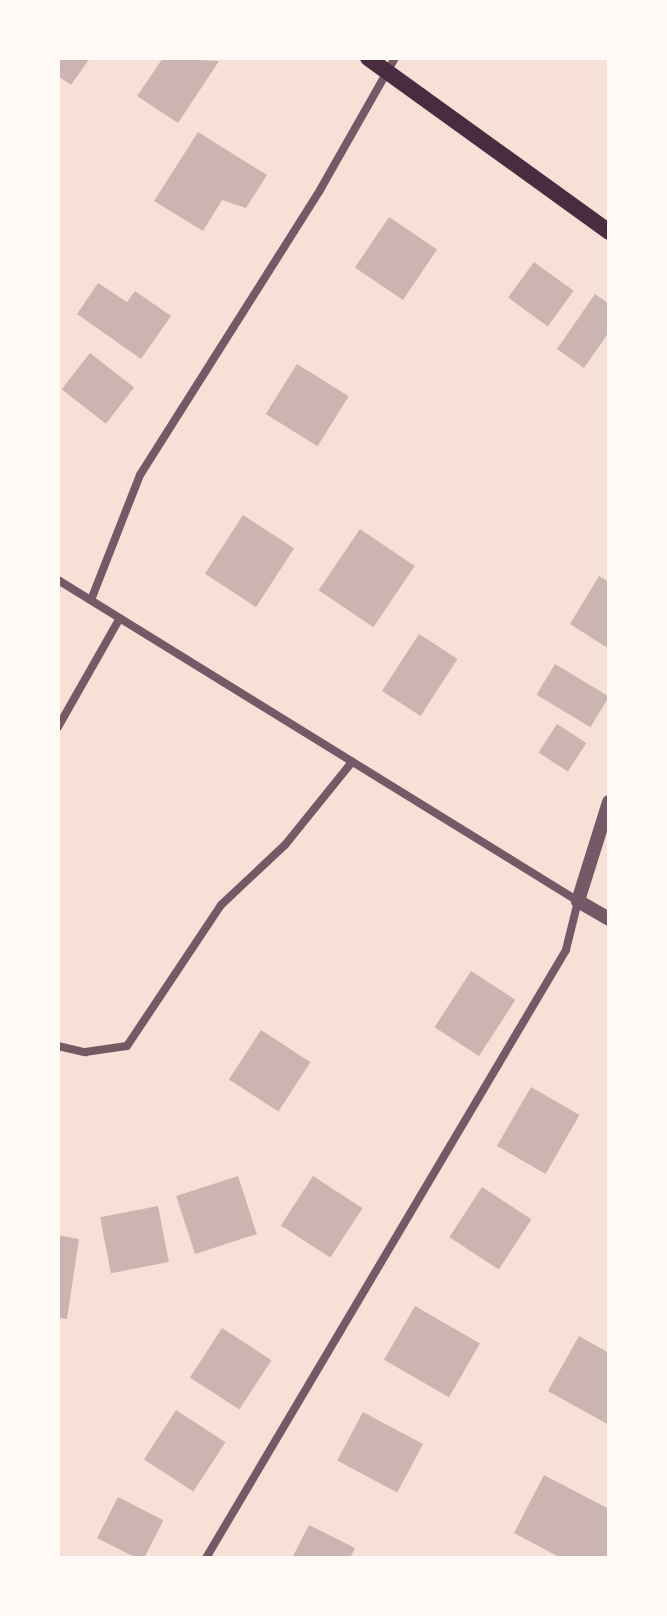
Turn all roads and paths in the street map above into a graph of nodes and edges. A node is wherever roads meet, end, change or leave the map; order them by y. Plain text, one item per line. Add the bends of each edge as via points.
1 (368, 58) edge
2 (391, 64) edge
3 (609, 232) edge
4 (58, 580) edge
5 (91, 600) junction
6 (120, 618) junction
7 (58, 727) edge
8 (352, 762) junction
9 (609, 802) edge
10 (578, 901) junction
11 (609, 919) edge
12 (58, 1046) edge
13 (206, 1558) edge

1 - 2 main road
2 - 3 main road
2 - 5 street via 320,190 140,475
4 - 5 street
5 - 6 street
6 - 7 street
6 - 8 street
8 - 10 street
8 - 12 street via 294,836 221,905 127,1046 85,1052
9 - 10 street
10 - 11 street
10 - 13 street via 566,950

